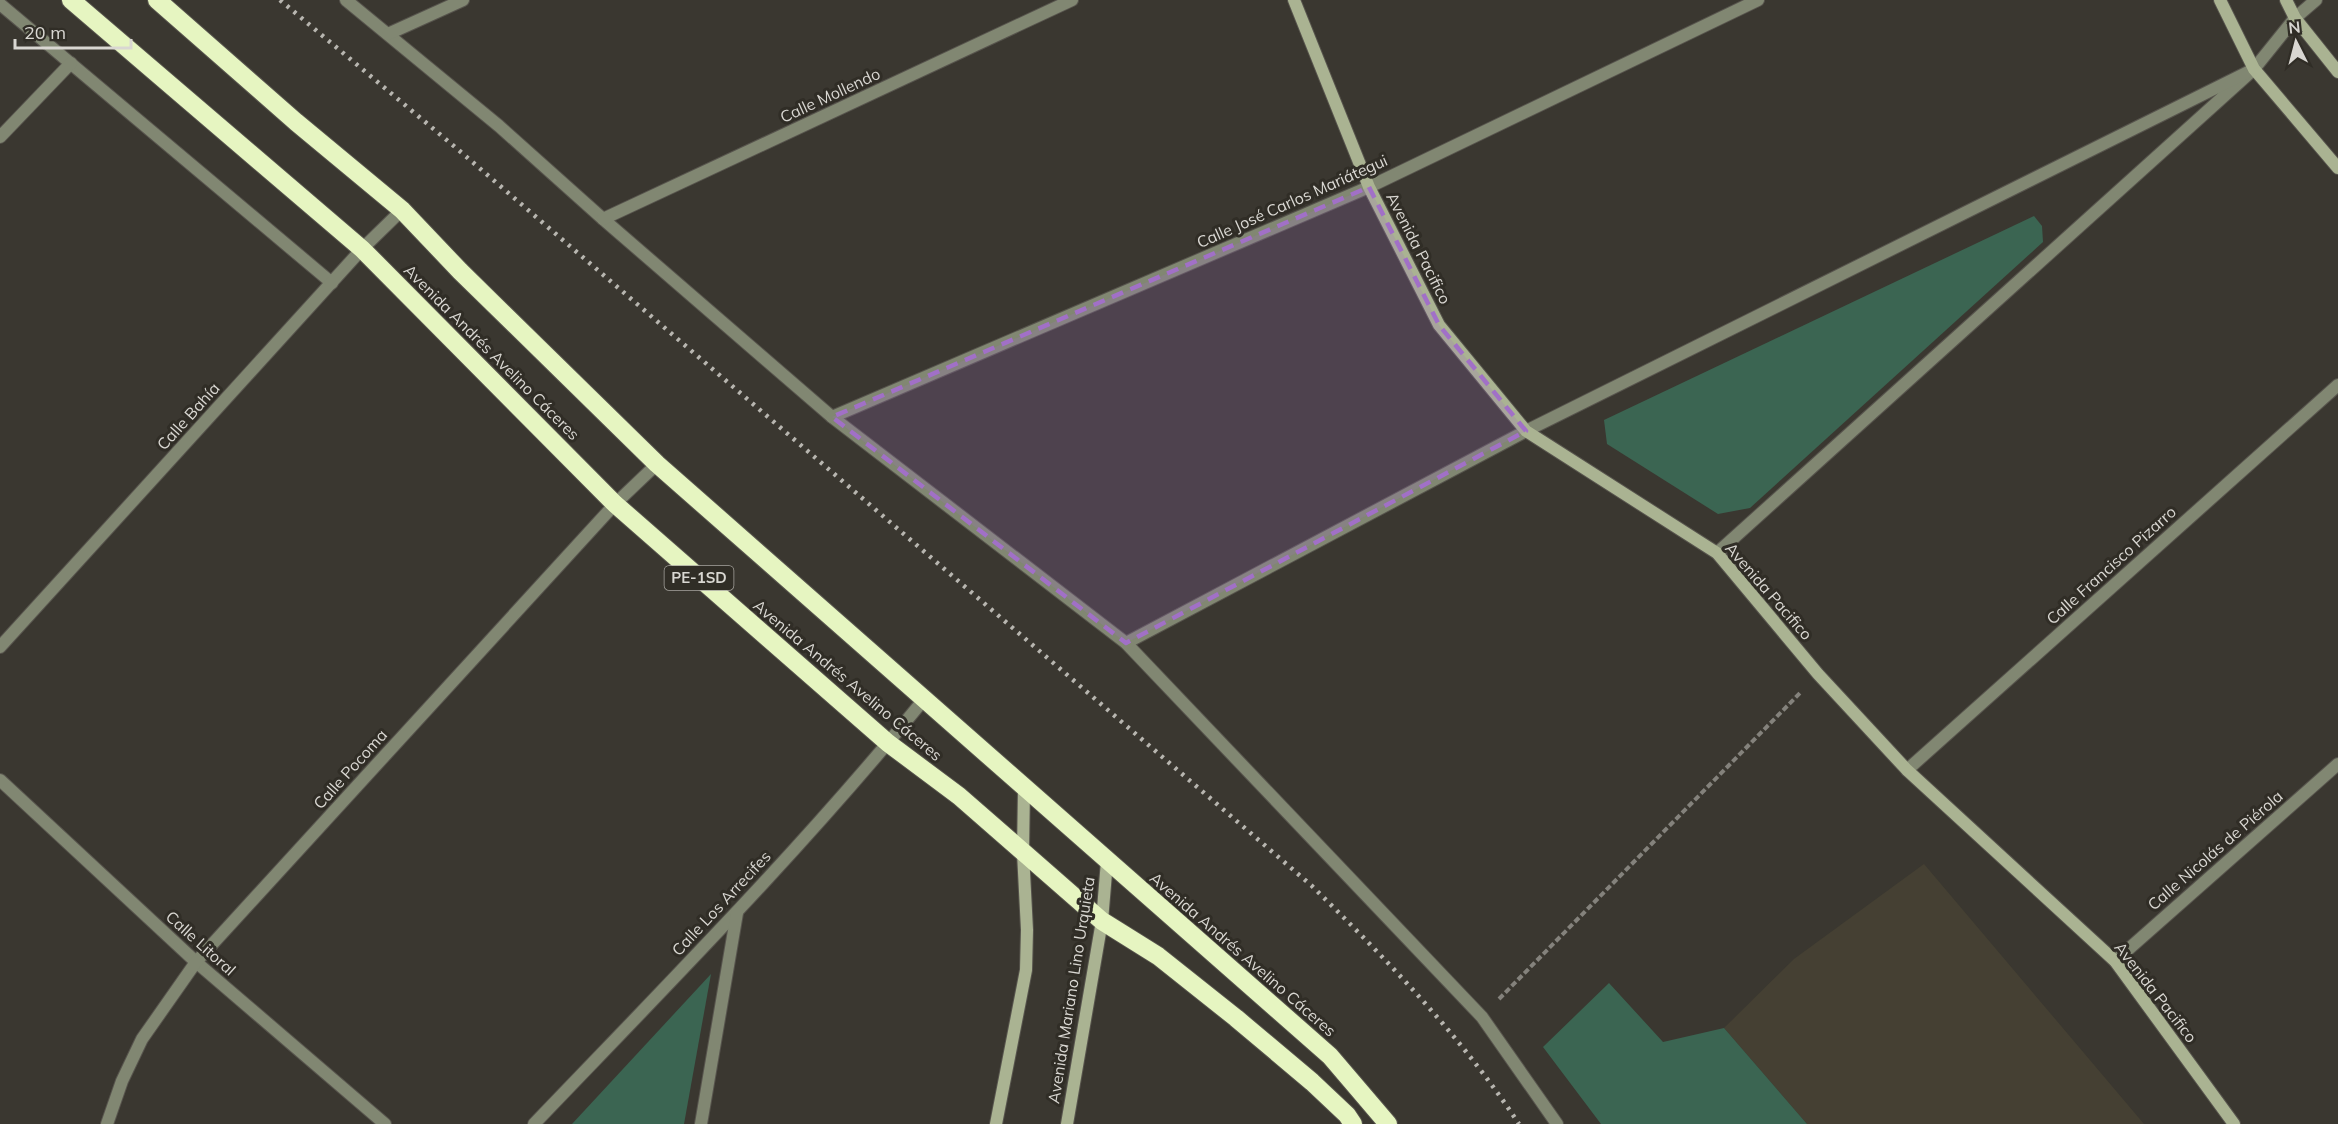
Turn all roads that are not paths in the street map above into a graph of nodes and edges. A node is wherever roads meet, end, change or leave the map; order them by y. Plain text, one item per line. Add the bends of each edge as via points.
1 (71, 0) edge
2 (157, 0) edge
3 (346, 0) edge
4 (463, 0) edge
5 (1072, 0) edge
6 (1294, 0) edge
7 (1758, 0) edge
8 (2220, 0) edge
9 (2286, 0) edge
10 (2316, 0) edge
11 (0, 4) edge
12 (2295, 18) junction
13 (388, 34) junction
14 (70, 63) junction
15 (2254, 69) junction
16 (2338, 72) edge
17 (0, 137) edge
18 (2338, 168) edge
19 (1370, 187) junction
20 (402, 210) junction
21 (603, 219) junction
22 (362, 249) junction
23 (332, 284) junction
24 (2338, 385) edge
25 (832, 417) junction
26 (1526, 431) junction
27 (657, 464) junction
28 (615, 504) junction
29 (1717, 553) junction
30 (1126, 643) junction
31 (0, 647) edge
32 (925, 698) junction
33 (888, 743) junction
34 (2338, 764) edge
35 (1907, 771) junction
36 (0, 780) edge
37 (1024, 788) junction
38 (1023, 853) junction
39 (1107, 861) junction
40 (737, 913) junction
41 (1102, 921) junction
42 (2115, 961) junction
43 (196, 962) junction
44 (107, 1124) edge
45 (385, 1124) edge
46 (534, 1124) edge
47 (701, 1124) edge
48 (996, 1124) edge
49 (1067, 1124) edge
50 (1353, 1124) edge
51 (1388, 1124) edge
52 (1557, 1124) edge
53 (2234, 1124) edge

1 - 22 highway, Avenida Andrés Avelino Cáceres / PE-1SD
2 - 20 highway, Avenida Andrés Avelino Cáceres
3 - 13 street
4 - 13 street
5 - 21 street, Calle Mollendo
6 - 19 street, Avenida Pacifico
7 - 19 street, Calle José Carlos Mariátegui
8 - 15 street
9 - 12 street
10 - 12 street
11 - 14 street
12 - 15 street
12 - 16 street
13 - 21 street
14 - 17 street
14 - 23 street
15 - 18 street
15 - 26 street
15 - 29 street
19 - 25 street, Calle José Carlos Mariátegui
19 - 26 street, Avenida Pacifico via 1439,325
20 - 22 street, Calle Bahía
20 - 27 highway, Avenida Andrés Avelino Cáceres
21 - 25 street
22 - 23 street, Calle Bahía
22 - 28 highway, Avenida Andrés Avelino Cáceres / PE-1SD
23 - 31 street, Calle Bahía
24 - 35 street, Calle Francisco Pizarro
25 - 30 street
26 - 29 street, Avenida Pacifico
26 - 30 street
27 - 28 street, Calle Pocoma
27 - 32 highway, Avenida Andrés Avelino Cáceres
28 - 33 highway, Avenida Andrés Avelino Cáceres / PE-1SD
28 - 43 street, Calle Pocoma
29 - 35 street, Avenida Pacifico via 1818,674
30 - 52 street via 1482,1017
32 - 33 street, Calle Los Arrecifes
32 - 37 highway, Avenida Andrés Avelino Cáceres
33 - 38 highway, Avenida Andrés Avelino Cáceres / PE-1SD via 958,796
33 - 40 street, Calle Los Arrecifes
34 - 42 street, Calle Nicolás de Piérola
35 - 42 street, Avenida Pacifico
36 - 43 street, Calle Litoral
37 - 38 street
37 - 39 highway, Avenida Andrés Avelino Cáceres
38 - 41 highway, Avenida Andrés Avelino Cáceres / PE-1SD
38 - 48 street via 1026,970
39 - 41 street, Avenida Mariano Lino Urquieta
39 - 51 highway, Avenida Andrés Avelino Cáceres via 1330,1056
40 - 46 street, Calle Los Arrecifes
40 - 47 street
41 - 49 street, Avenida Mariano Lino Urquieta
41 - 50 highway, Avenida Andrés Avelino Cáceres / PE-1SD via 1158,956 1236,1018 1312,1082
42 - 53 street, Avenida Pacifico
43 - 44 street, Calle Pocoma via 142,1039
43 - 45 street, Calle Litoral

